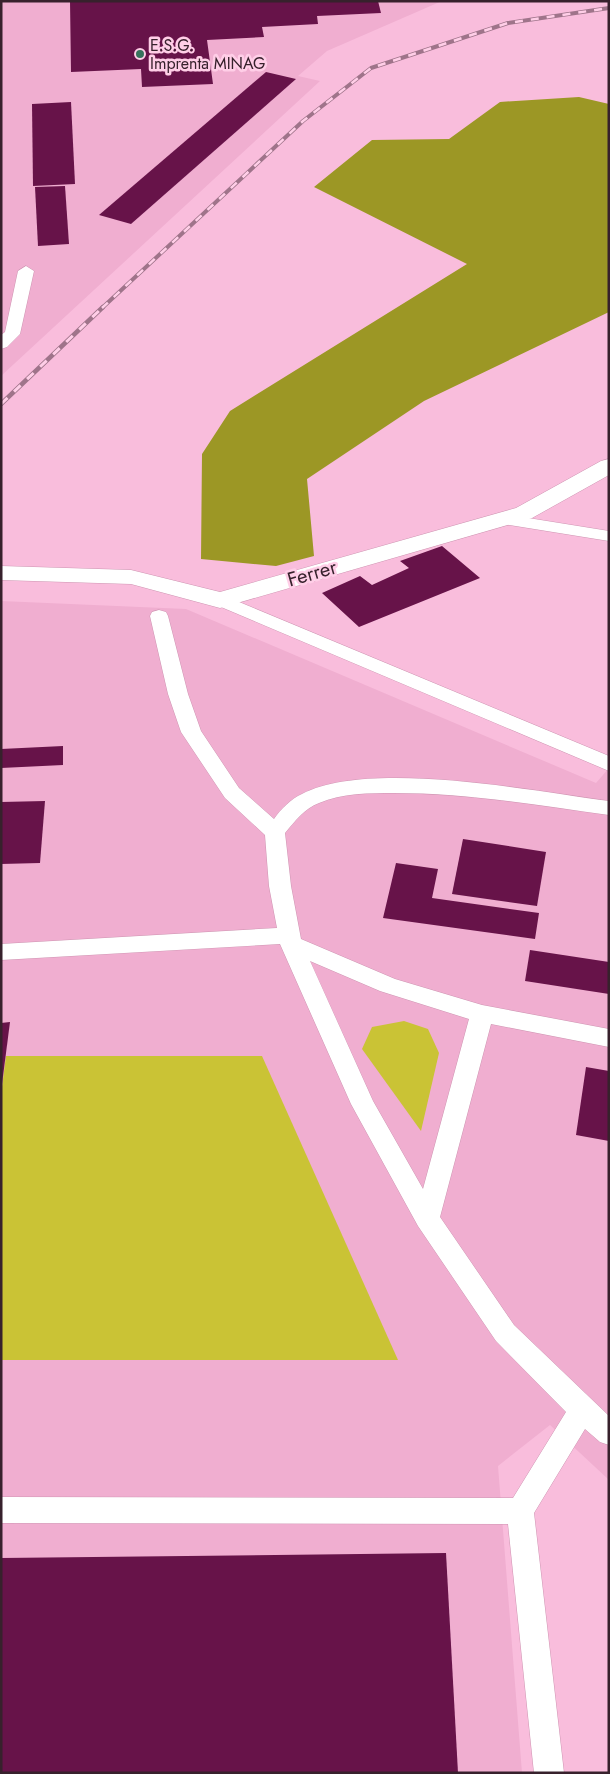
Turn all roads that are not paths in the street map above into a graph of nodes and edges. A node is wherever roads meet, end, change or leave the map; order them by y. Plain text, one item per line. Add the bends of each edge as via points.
1 (26, 271) dead end
2 (1, 344) edge
3 (609, 466) edge
4 (503, 519) junction
5 (609, 536) edge
6 (1, 573) edge
7 (220, 600) junction
8 (159, 616) dead end
9 (609, 764) edge
10 (609, 808) edge
11 (275, 832) junction
12 (290, 940) junction
13 (1, 952) edge
14 (482, 1014) junction
15 (609, 1038) edge
16 (427, 1219) junction
17 (582, 1410) junction
18 (609, 1433) edge
19 (1, 1510) edge
20 (520, 1511) junction
21 (549, 1773) edge

1 - 2 lane via 12,334
3 - 4 street, Ferrer via 524,513
4 - 5 lane
4 - 7 street, Ferrer
6 - 7 street, Ferrer via 131,578
7 - 9 lane
8 - 11 lane via 190,732 232,793
10 - 11 lane via 400,785 346,788 312,797 287,815
11 - 12 lane
12 - 13 lane
12 - 14 lane via 388,985
12 - 16 lane via 364,1104
14 - 15 lane
14 - 16 lane
16 - 17 lane via 505,1332
17 - 18 lane
17 - 20 lane
19 - 20 lane
20 - 21 lane

